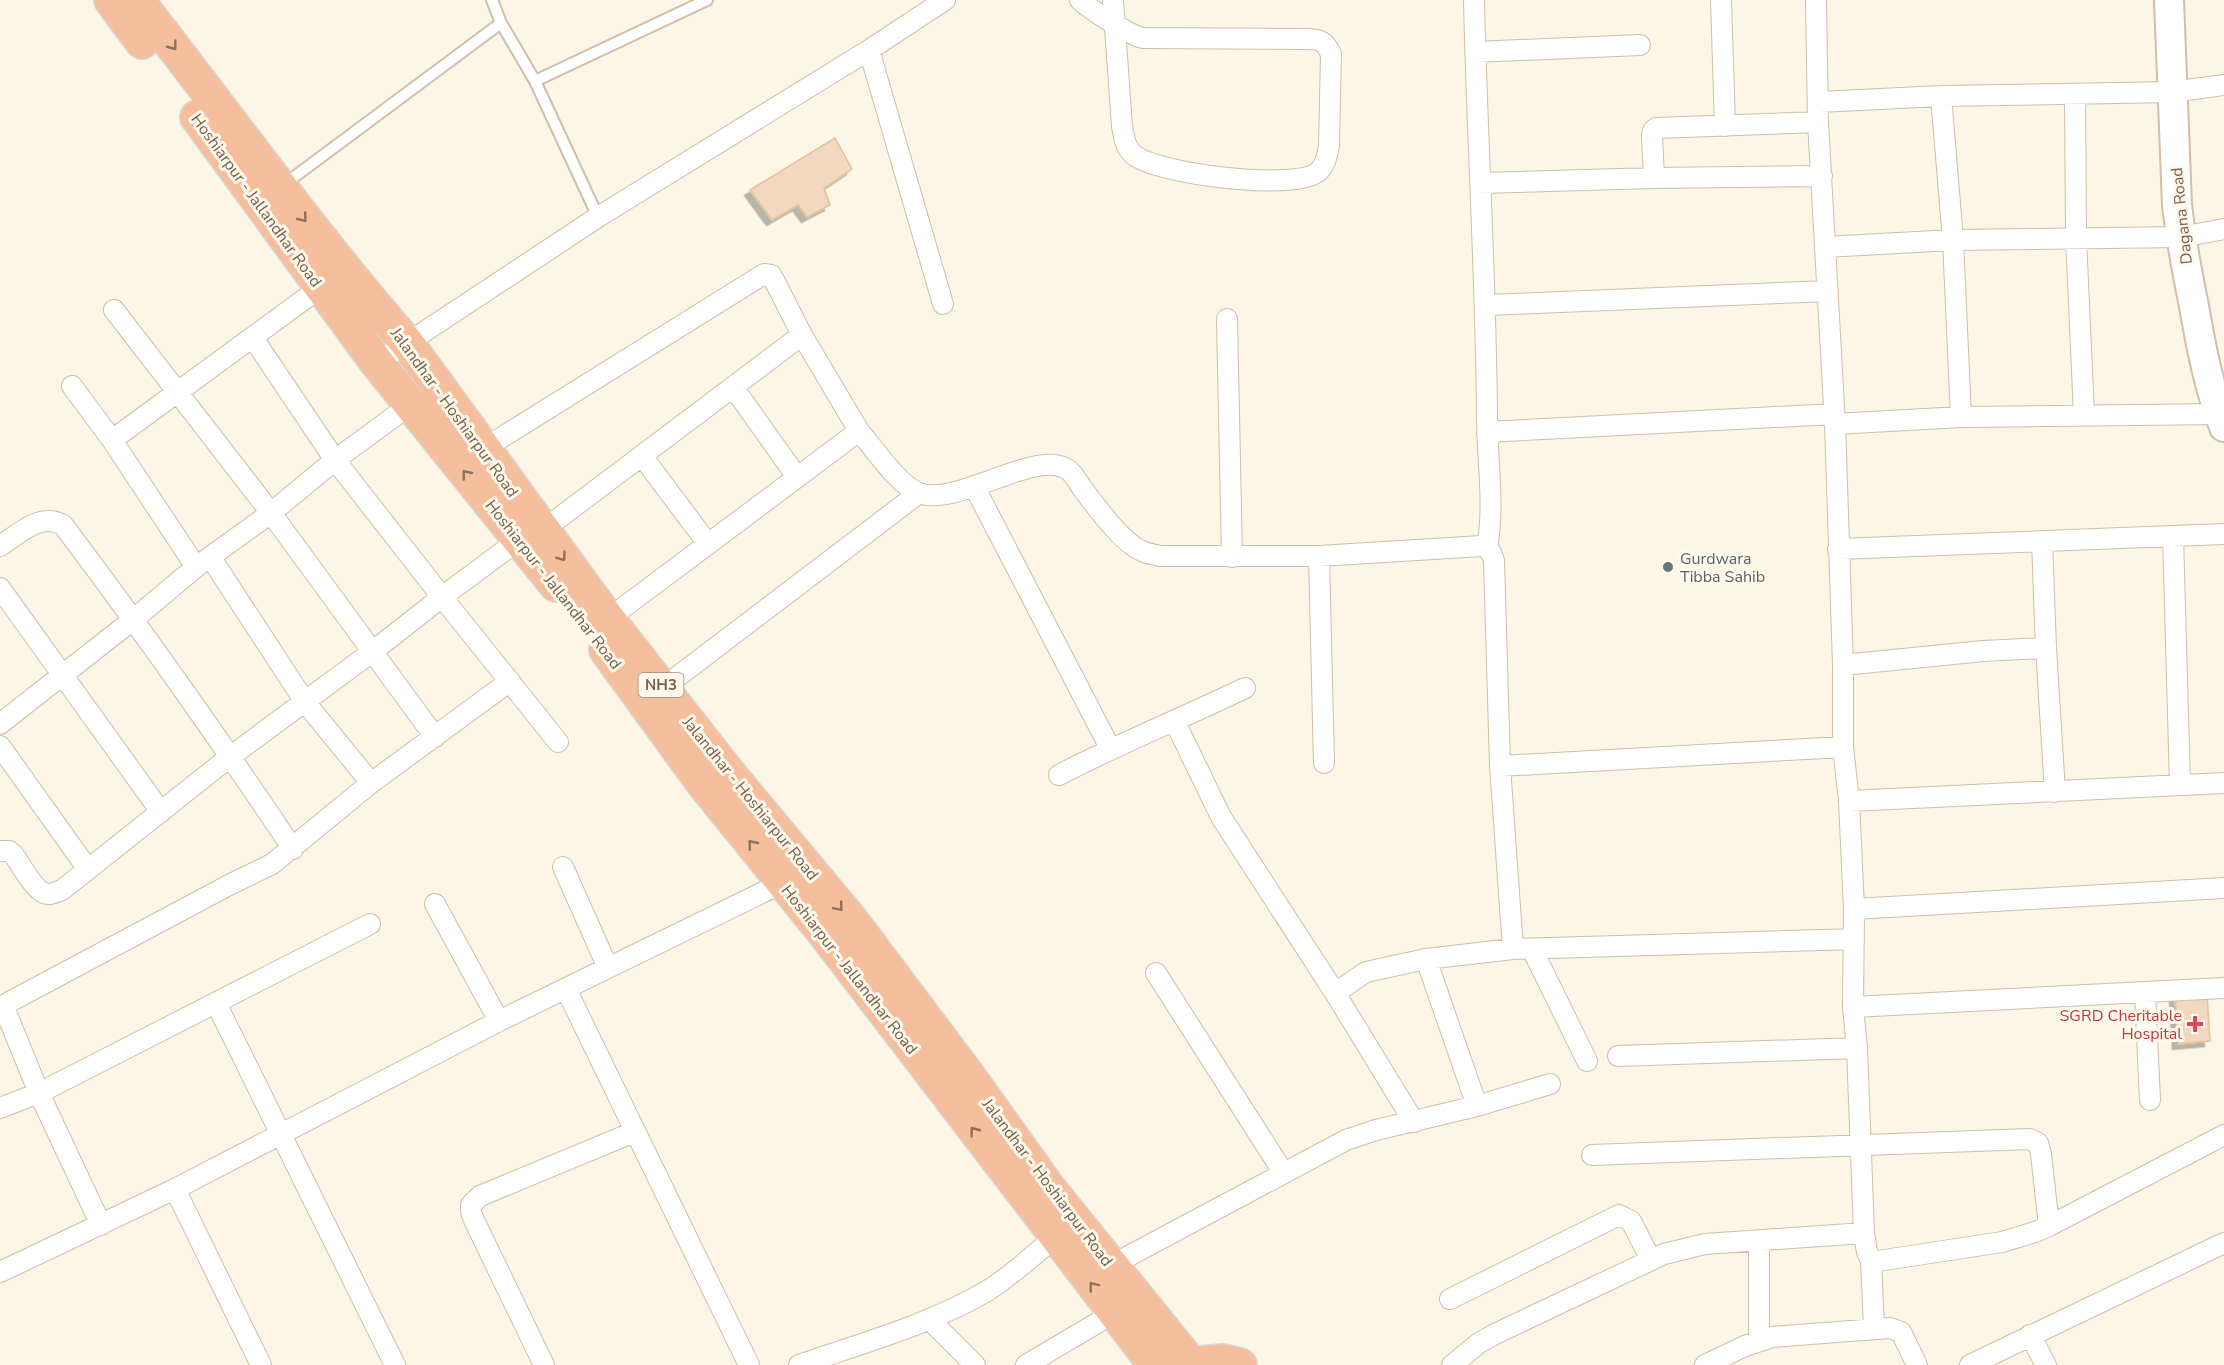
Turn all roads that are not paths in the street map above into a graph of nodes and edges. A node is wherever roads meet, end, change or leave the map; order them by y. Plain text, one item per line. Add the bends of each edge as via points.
1 (111, 0) edge
2 (137, 0) edge
3 (492, 0) edge
4 (707, 0) edge
5 (945, 0) edge
6 (1080, 0) edge
7 (1113, 0) edge
8 (1474, 0) edge
9 (1721, 0) edge
10 (1816, 0) edge
11 (2169, 0) edge
12 (1114, 22) junction
13 (501, 23) junction
14 (1640, 45) dead end
15 (868, 50) junction
16 (1475, 52) junction
17 (535, 81) junction
18 (2224, 85) edge
19 (2172, 92) junction
20 (2075, 94) junction
21 (1941, 96) junction
22 (1819, 102) junction
23 (1818, 122) junction
24 (1725, 126) junction
25 (1821, 176) junction
26 (1654, 177) junction
27 (1480, 183) junction
28 (279, 188) junction
29 (598, 217) junction
30 (2224, 229) edge
31 (2181, 237) junction
32 (2076, 238) junction
33 (1953, 240) junction
34 (1825, 247) junction
35 (321, 287) junction
36 (1828, 291) junction
37 (943, 304) dead end
38 (1486, 305) junction
39 (114, 310) dead end
40 (1227, 319) dead end
41 (802, 335) junction
42 (253, 338) junction
43 (407, 343) junction
44 (377, 363) junction
45 (72, 386) dead end
46 (733, 387) junction
47 (177, 392) junction
48 (410, 405) junction
49 (2220, 407) edge
50 (2084, 416) junction
51 (1961, 417) junction
52 (1835, 419) junction
53 (859, 431) junction
54 (1487, 432) junction
55 (112, 440) junction
56 (483, 448) junction
57 (642, 456) junction
58 (335, 460) junction
59 (797, 477) junction
60 (974, 486) junction
61 (919, 494) junction
62 (271, 513) junction
63 (2224, 534) edge
64 (531, 535) junction
65 (2173, 536) junction
66 (2042, 541) junction
67 (708, 544) junction
68 (0, 546) edge
69 (1487, 548) junction
70 (1838, 549) junction
71 (1319, 556) junction
72 (1232, 557) junction
73 (203, 562) junction
74 (0, 588) edge
75 (441, 597) junction
76 (134, 619) junction
77 (608, 619) junction
78 (2046, 648) junction
79 (372, 652) junction
80 (1843, 665) junction
81 (62, 676) junction
82 (510, 681) junction
83 (1245, 688) dead end
84 (653, 694) junction
85 (305, 702) junction
86 (1175, 722) junction
87 (0, 724) edge
88 (435, 737) junction
89 (558, 742) dead end
90 (0, 746) edge
91 (1844, 747) junction
92 (1110, 748) junction
93 (231, 756) junction
94 (1324, 763) dead end
95 (1500, 766) junction
96 (1059, 775) dead end
97 (371, 783) junction
98 (2224, 783) edge
99 (2180, 785) junction
100 (2055, 792) junction
101 (1848, 801) junction
102 (161, 812) junction
103 (293, 849) junction
104 (0, 851) edge
105 (564, 867) dead end
106 (87, 868) junction
107 (783, 882) junction
108 (2224, 888) edge
109 (435, 904) dead end
110 (1854, 909) junction
111 (370, 924) dead end
112 (1854, 939) junction
113 (1523, 949) junction
114 (1426, 959) junction
115 (608, 968) junction
116 (1156, 973) dead end
117 (2224, 988) edge
118 (566, 989) junction
119 (2145, 992) junction
120 (1335, 993) junction
121 (216, 1003) junction
122 (2, 1006) edge
123 (1853, 1007) junction
124 (498, 1021) junction
125 (1857, 1048) junction
126 (1618, 1056) dead end
127 (1587, 1061) dead end
128 (1550, 1084) dead end
129 (39, 1092) junction
130 (2150, 1100) dead end
131 (1477, 1106) junction
132 (0, 1108) edge
133 (1413, 1122) junction
134 (634, 1132) junction
135 (280, 1134) junction
136 (2224, 1135) edge
137 (1859, 1144) junction
138 (1592, 1155) dead end
139 (1283, 1172) junction
140 (176, 1190) junction
141 (101, 1225) junction
142 (2049, 1226) junction
143 (1864, 1233) junction
144 (1055, 1237) junction
145 (1759, 1241) junction
146 (2224, 1243) edge
147 (1651, 1260) junction
148 (1871, 1260) junction
149 (1110, 1266) junction
150 (0, 1272) edge
151 (1450, 1299) dead end
152 (1114, 1312) junction
153 (929, 1319) junction
154 (1874, 1328) junction
155 (2030, 1335) junction
156 (1759, 1341) junction
157 (1191, 1364) edge
158 (261, 1365) edge
159 (395, 1365) edge
160 (544, 1365) edge
161 (749, 1365) edge
162 (799, 1365) edge
163 (975, 1365) edge
164 (1026, 1365) edge
165 (1155, 1365) edge
166 (1240, 1365) edge
167 (1452, 1365) edge
168 (1705, 1365) edge
169 (1917, 1365) edge
170 (1970, 1365) edge
171 (2046, 1365) edge

1 - 35 highway, Hoshiarpur - Jallandhar Road / NH3
2 -> 28 highway, Jalandhar - Hoshiarpur Road / NH3
3 - 13 lane
4 - 17 lane
5 - 15 street
6 - 12 street
7 - 12 street
8 - 16 street
9 - 24 street
10 - 22 street
11 - 19 street, Dagana Road
12 - 12 street via 1124,142 1133,155 1162,168 1249,180 1289,180 1320,170 1329,145 1331,54 1326,43 1318,39 1155,40 1135,37
13 - 17 lane
13 - 28 lane
14 - 16 street
15 - 29 street
15 - 37 street
16 - 27 street
17 - 29 lane
18 - 19 street
19 - 20 street
19 - 31 street, Dagana Road
20 - 21 street
20 - 32 street
21 - 22 street
21 - 33 street
22 - 23 street
23 - 24 street
23 - 25 street
24 - 26 street via 1653,131
25 - 26 street
25 - 34 street
26 - 27 street
27 - 38 street
28 -> 43 highway, Jalandhar - Hoshiarpur Road / NH3
29 - 43 street
30 - 31 street
31 - 32 street
31 - 49 street, Dagana Road via 2200,339
32 - 33 street
32 - 50 street
33 - 34 street
33 - 51 street
34 - 36 street
35 - 42 street
35 - 44 highway, Hoshiarpur - Jallandhar Road / NH3
36 - 38 street
36 - 52 street
38 - 54 street
39 - 47 street
40 - 72 street
41 - 46 street
41 - 53 street
41 - 56 street via 771,275 764,274
42 - 47 street
42 - 58 street
43 - 44 street
43 - 56 highway, Jalandhar - Hoshiarpur Road / NH3
44 - 48 highway, Hoshiarpur - Jallandhar Road / NH3
45 - 55 street
46 - 57 street
46 - 59 street
47 - 55 street
47 - 62 street
48 - 58 street
64 -> 48 highway, Hoshiarpur - Jallandhar Road / NH3
49 - 50 street
50 - 51 street
51 - 52 street
52 - 54 street
52 - 70 street
53 - 59 street
53 - 61 street via 901,481
54 - 69 street via 1491,524
55 - 73 street
56 - 64 highway, Jalandhar - Hoshiarpur Road / NH3
57 - 64 street
57 - 67 street
58 - 62 street
58 - 75 street
59 - 67 street
60 - 61 street
60 - 72 street via 1032,467 1066,468 1109,522 1141,551 1160,556
60 - 92 street
61 - 84 street
62 - 73 street
62 - 79 street
63 - 65 street
64 - 75 street
64 -> 77 highway, Jalandhar - Hoshiarpur Road / NH3
64 - 84 highway, Hoshiarpur - Jallandhar Road / NH3
65 - 66 street
65 - 99 street
66 - 70 street
66 - 78 street
67 - 77 street
68 - 76 street via 34,524 54,520 63,525
69 - 71 street
69 - 95 street via 1494,561
70 - 80 street
71 - 72 street
71 - 94 street
73 - 76 street
73 - 85 street
74 - 81 street
75 - 79 street
75 - 82 street
76 - 81 street
76 - 93 street
77 - 84 highway, Jalandhar - Hoshiarpur Road / NH3
78 - 80 street
78 - 100 street
79 - 85 street
79 - 88 street
80 - 91 street
81 - 87 street
81 - 102 street
82 - 88 street
82 - 89 street
83 - 86 street
107 -> 84 highway, Hoshiarpur - Jallandhar Road / NH3 via 702,782
84 -> 149 highway, Jalandhar - Hoshiarpur Road / NH3 via 727,771 852,921
85 - 93 street
85 - 97 street
86 - 92 street
86 - 120 street via 1221,817
88 - 97 street
90 - 106 street
91 - 95 street
91 - 101 street
92 - 96 street
93 - 102 street
93 - 103 street
95 - 113 street
97 - 103 street
98 - 99 street
99 - 100 street
100 - 101 street
101 - 110 street
102 - 106 street
103 - 122 street via 253,875
104 - 106 street via 14,855 44,894 62,890
105 - 115 street
107 - 115 street
144 -> 107 highway, Hoshiarpur - Jallandhar Road / NH3
108 - 110 street
109 - 124 street
110 - 112 street
111 - 121 street
112 - 113 street
112 - 123 street
113 - 114 street
113 - 127 street
114 - 120 street via 1366,972
114 - 131 street
115 - 118 street
116 - 139 street
117 - 119 street
118 - 124 street
118 - 134 street
119 - 123 street
119 - 130 street
120 - 133 street
121 - 129 street
121 - 135 street
122 - 129 street
123 - 125 street
124 - 135 street
125 - 126 street
125 - 137 street
128 - 131 street
129 - 132 street
129 - 141 street
131 - 133 street
133 - 139 street via 1360,1135
134 - 160 street via 480,1196 471,1205 474,1220
134 - 161 street
135 - 140 street
135 - 159 street
136 - 142 street
137 - 138 street
137 - 142 street via 2029,1139 2038,1143 2041,1154
137 - 143 street
139 - 149 street
140 - 141 street
140 - 158 street
141 - 150 street
142 - 148 street via 2002,1242
143 - 145 street
143 - 148 street
152 -> 144 highway, Hoshiarpur - Jallandhar Road / NH3
144 - 153 street via 988,1290
145 - 147 street via 1685,1247
145 - 156 street
146 - 155 street
147 - 151 street via 1631,1221 1619,1215
147 - 167 street via 1495,1334
148 - 154 street
149 - 157 highway, Jalandhar - Hoshiarpur Road / NH3
152 - 164 street
152 - 165 highway, Hoshiarpur - Jallandhar Road / NH3
153 - 162 street
153 - 163 street
154 - 156 street via 1792,1334
154 - 169 street via 1901,1332
155 - 170 street
155 - 171 street
156 - 168 street
157 - 166 highway via 1209,1360

